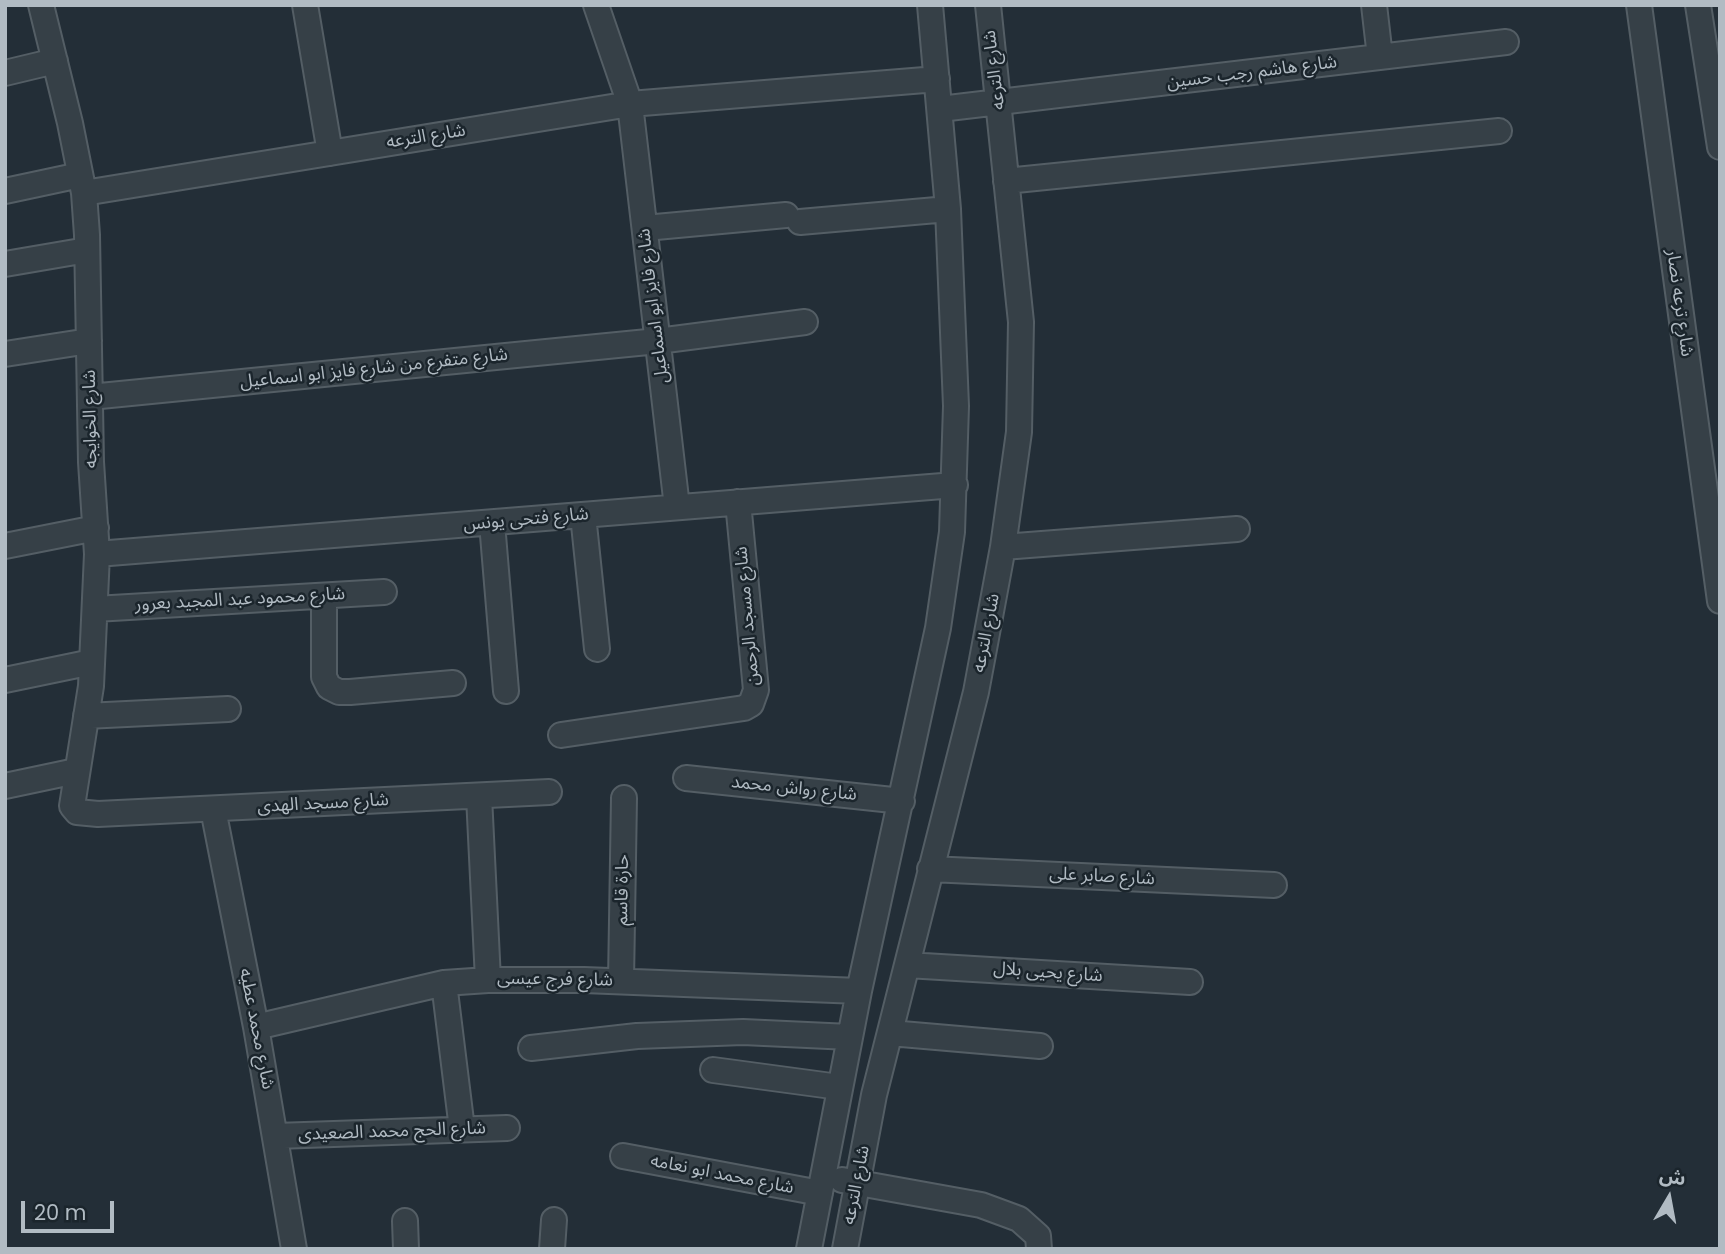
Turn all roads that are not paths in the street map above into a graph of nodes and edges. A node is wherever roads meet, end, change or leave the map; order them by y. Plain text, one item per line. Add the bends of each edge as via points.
1 (41, 5) edge
2 (305, 5) edge
3 (596, 5) edge
4 (930, 5) edge
5 (988, 5) edge
6 (1374, 5) edge
7 (1639, 5) edge
8 (1698, 5) edge
9 (1506, 42) dead end
10 (1380, 57) junction
11 (55, 61) junction
12 (5, 74) edge
13 (937, 79) junction
14 (631, 104) junction
15 (999, 104) junction
16 (940, 109) junction
17 (1499, 131) dead end
18 (1720, 147) edge
19 (330, 153) junction
20 (1006, 181) junction
21 (82, 184) junction
22 (5, 191) edge
23 (948, 209) junction
24 (645, 228) junction
25 (87, 250) junction
26 (5, 264) edge
27 (805, 323) dead end
28 (89, 341) junction
29 (658, 341) junction
30 (5, 354) edge
31 (90, 397) junction
32 (955, 485) junction
33 (738, 502) junction
34 (677, 507) junction
35 (583, 515) junction
36 (492, 523) junction
37 (96, 528) junction
38 (1237, 528) dead end
39 (5, 546) edge
40 (1003, 547) junction
41 (97, 554) junction
42 (384, 592) dead end
43 (324, 596) junction
44 (1720, 601) edge
45 (96, 608) junction
46 (597, 649) dead end
47 (92, 662) junction
48 (5, 680) edge
49 (453, 682) dead end
50 (506, 691) dead end
51 (228, 709) dead end
52 (86, 716) junction
53 (561, 735) dead end
54 (76, 771) junction
55 (686, 778) dead end
56 (5, 786) edge
57 (549, 792) dead end
58 (479, 796) junction
59 (624, 799) dead end
60 (902, 801) junction
61 (214, 809) junction
62 (98, 814) joint
63 (930, 869) junction
64 (1274, 885) dead end
65 (907, 965) junction
66 (488, 980) junction
67 (621, 981) junction
68 (1189, 982) dead end
69 (444, 983) junction
70 (859, 991) junction
71 (256, 1027) junction
72 (890, 1033) junction
73 (850, 1037) junction
74 (1040, 1046) dead end
75 (531, 1048) dead end
76 (713, 1070) dead end
77 (839, 1087) junction
78 (508, 1128) dead end
79 (462, 1129) junction
80 (276, 1136) junction
81 (623, 1156) dead end
82 (857, 1184) junction
83 (822, 1185) junction
84 (554, 1220) dead end
85 (405, 1221) dead end
86 (294, 1249) edge
87 (406, 1249) edge
88 (552, 1249) edge
89 (809, 1249) edge
90 (845, 1249) edge
91 (1038, 1249) edge

1 - 11 street, شارع الخوايجه
2 - 19 street
3 - 14 street, شارع فايز ابو اسماعيل
4 - 13 street, شارع الترعه
5 - 15 street, شارع الترعه
6 - 10 street
7 - 44 street, شارع ترعه نصار
8 - 18 street
9 - 10 street, شارع هاشم رجب حسين
10 - 15 street, شارع هاشم رجب حسين
11 - 12 street
11 - 21 street, شارع الخوايجه
13 - 14 street, شارع الترعه
13 - 16 street, شارع الترعه
14 - 19 street, شارع الترعه
14 - 24 street, شارع فايز ابو اسماعيل
15 - 16 street, شارع هاشم رجب حسين
15 - 20 street, شارع الترعه
16 - 23 street, شارع الترعه
17 - 20 street
19 - 21 street, شارع الترعه
20 - 40 street, شارع الترعه via 1021,322 1019,432
21 - 22 street, شارع الترعه
21 - 25 street, شارع الخوايجه
23 - 24 street
23 - 32 street, شارع الترعه
24 - 29 street, شارع فايز ابو اسماعيل
25 - 26 street
25 - 28 street, شارع الخوايجه
27 - 29 street, شارع متفرع من شارع فايز ابو اسماعيل
28 - 30 street
28 - 31 street, شارع الخوايجه
29 - 31 street, شارع متفرع من شارع فايز ابو اسماعيل
29 - 34 street, شارع فايز ابو اسماعيل
31 - 37 street, شارع الخوايجه
32 - 33 street, شارع فتحى يونس
32 - 60 street, شارع الترعه via 938,628
33 - 34 street, شارع فتحى يونس
33 - 53 street, شارع مسجد الرحمن via 756,690 751,704
34 - 35 street, شارع فتحى يونس
35 - 36 street, شارع فتحى يونس
35 - 46 street
36 - 41 street, شارع فتحى يونس
36 - 50 street
37 - 39 street
37 - 41 street, شارع الخوايجه
38 - 40 street
40 - 63 street, شارع الترعه via 975,692
41 - 45 street, شارع الخوايجه
42 - 43 street, شارع محمود عبد المجيد بعرور
43 - 45 street, شارع محمود عبد المجيد بعرور
43 - 49 street via 324,677 329,687 349,692
45 - 47 street, شارع الخوايجه
47 - 48 street
47 - 52 street, شارع الخوايجه
51 - 52 street
52 - 54 street, شارع الخوايجه
54 - 56 street
54 - 62 street, شارع الخوايجه via 72,806 81,813
55 - 60 street, شارع رواش محمد
57 - 58 street, شارع مسجد الهدى
58 - 61 street, شارع مسجد الهدى
58 - 66 street
59 - 67 street, حارة قاسم
60 - 70 street, شارع الترعه
61 - 62 street, شارع مسجد الهدى
61 - 71 street, شارع محمد عطيه
63 - 64 street, شارع صابر على
63 - 65 street, شارع الترعه
65 - 68 street, شارع يحيى بلال
65 - 72 street, شارع الترعه
66 - 67 street, شارع فرج عيسى
66 - 69 street, شارع فرج عيسى
67 - 70 street, شارع فرج عيسى
69 - 71 street, شارع فرج عيسى
69 - 79 street
70 - 73 street, شارع الترعه
71 - 80 street, شارع محمد عطيه
72 - 74 street
72 - 82 street, شارع الترعه
73 - 75 street via 743,1032 637,1036
73 - 77 street, شارع الترعه
76 - 77 street
77 - 83 street, شارع الترعه
78 - 79 street, شارع الحج محمد الصعيدى
79 - 80 street, شارع الحج محمد الصعيدى
80 - 86 street, شارع محمد عطيه
81 - 83 street, شارع محمد ابو نعامه
82 - 83 street, شارع محمد ابو نعامه
82 - 90 street, شارع الترعه
82 - 91 street, شارع محمد ابو نعامه via 981,1205 1019,1219 1038,1236
83 - 89 street, شارع الترعه
84 - 88 street
85 - 87 street

